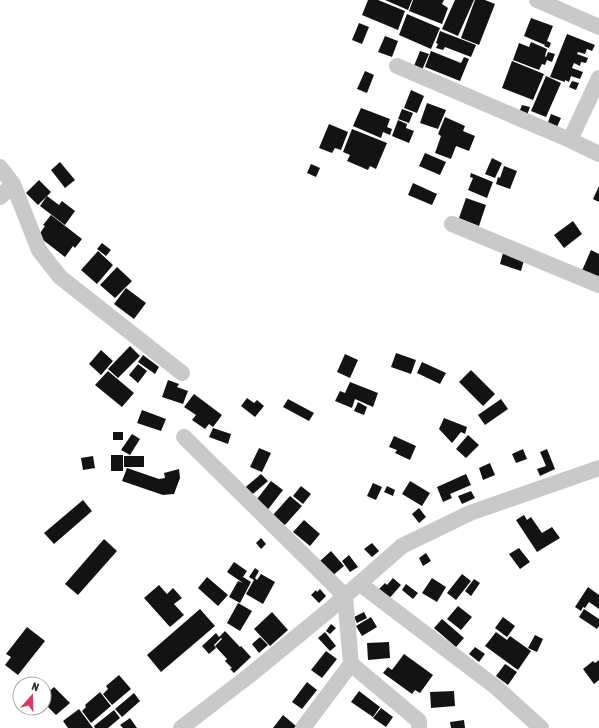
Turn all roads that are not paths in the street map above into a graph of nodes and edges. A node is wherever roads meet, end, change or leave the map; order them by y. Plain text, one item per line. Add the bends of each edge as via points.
1 (537, 0) edge
2 (599, 27) edge
3 (397, 66) dead end
4 (599, 78) edge
5 (570, 140) junction
6 (599, 154) edge
7 (0, 167) edge
8 (13, 184) junction
9 (0, 197) edge
10 (452, 224) dead end
11 (599, 285) edge
12 (182, 373) dead end
13 (184, 437) dead end
14 (599, 468) edge
15 (360, 584) junction
16 (345, 596) junction
17 (351, 664) junction
18 (181, 728) edge
19 (303, 728) edge
20 (419, 728) edge
21 (540, 728) edge

1 - 2 street
3 - 5 street
4 - 5 street
5 - 6 street
7 - 8 street
8 - 9 street
8 - 12 street via 39,250 60,277
10 - 11 street
13 - 16 street
14 - 15 street via 456,519 402,546
15 - 16 street
15 - 21 street via 496,688
16 - 17 street
16 - 18 street
17 - 19 street
17 - 20 street via 419,720

